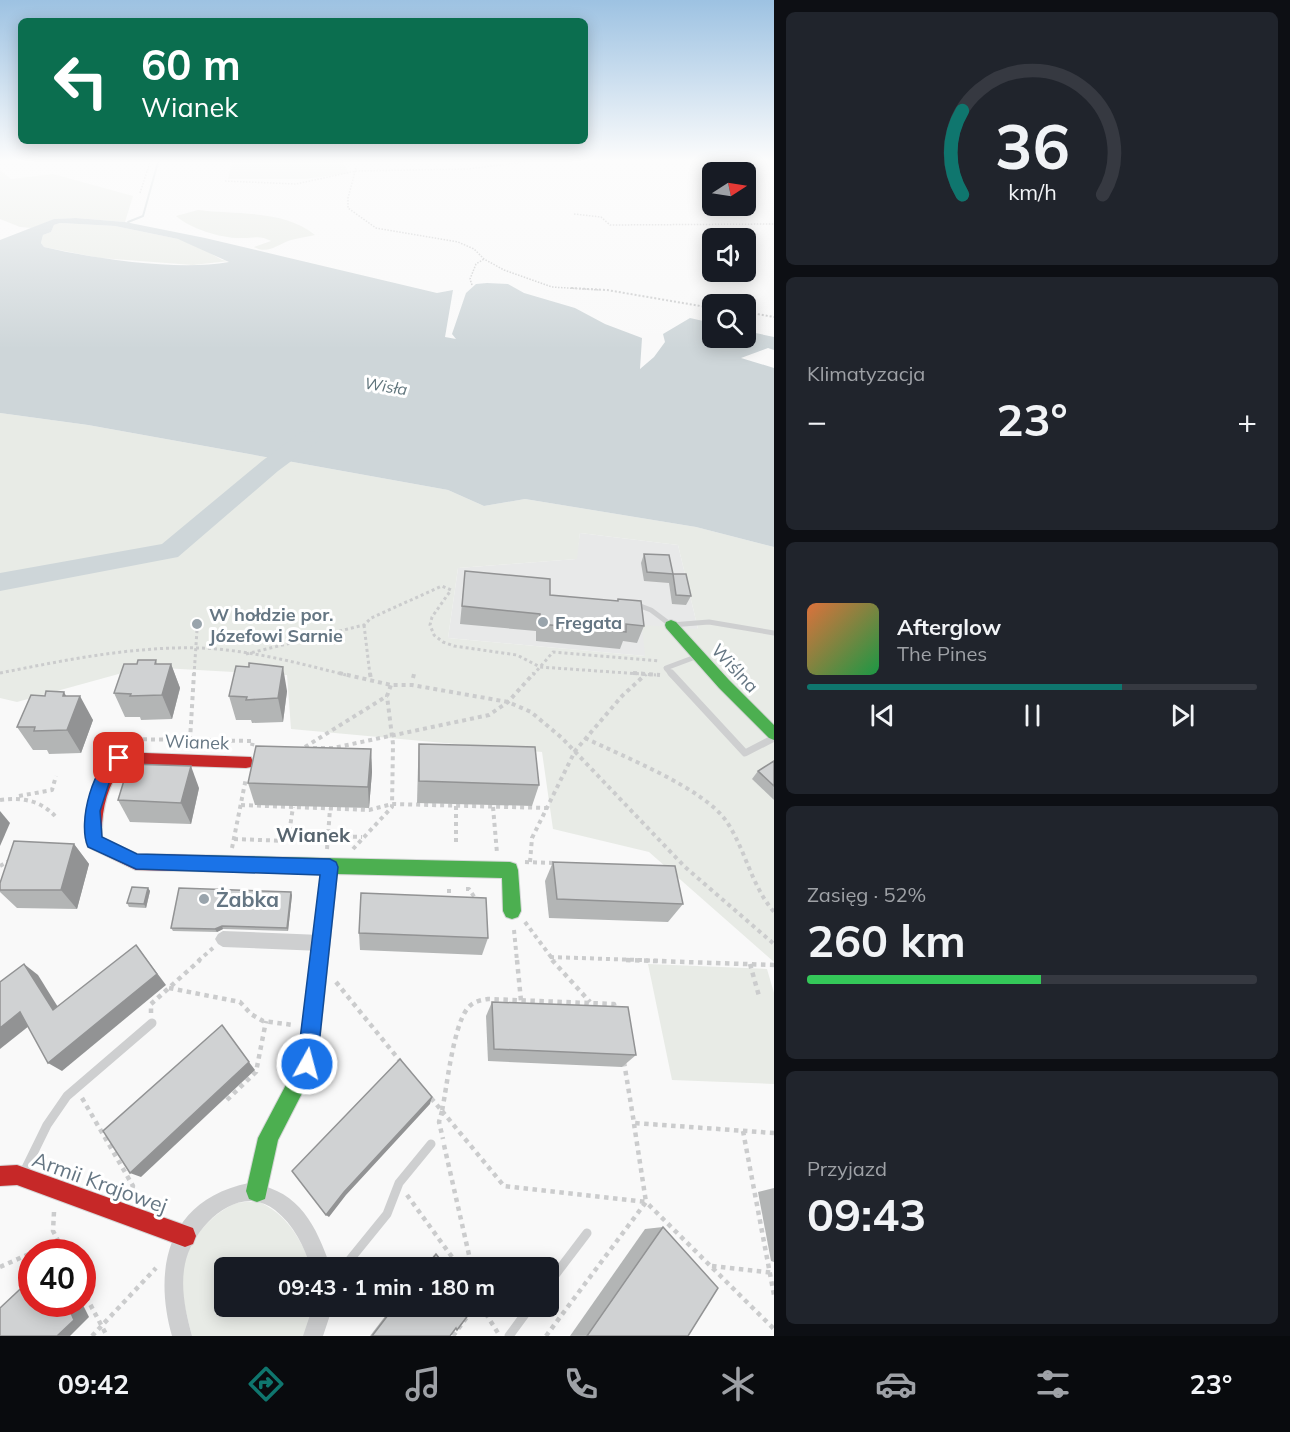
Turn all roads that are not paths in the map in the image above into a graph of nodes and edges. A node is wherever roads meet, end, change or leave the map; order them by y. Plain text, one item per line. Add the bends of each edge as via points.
1 (625, 604) edge
2 (672, 625) junction
3 (774, 633) edge
4 (698, 656) junction
5 (774, 736) edge
6 (248, 762) road end
7 (328, 861) junction
8 (512, 911) road end
9 (223, 939) dead end
10 (321, 943) junction
11 (152, 1023) road end
12 (431, 1144) dead end
13 (0, 1176) edge
14 (22, 1176) junction
15 (257, 1191) junction
16 (587, 1233) dead end
17 (185, 1236) junction
18 (318, 1257) edge
19 (352, 1257) edge
20 (559, 1270) edge
21 (319, 1317) edge
22 (523, 1317) edge
23 (182, 1336) edge
24 (313, 1336) edge
25 (509, 1336) edge

1 - 2 lane via 651,610
2 - 3 lane via 705,622
2 - 4 street, Wiślna
4 - 5 street, Wiślna
4 - 5 lane via 666,668 745,753
6 - 7 street, Wianek via 119,758 102,780 92,811 94,842 136,862
7 - 8 street, Wianek via 351,866 510,870
7 - 10 street
9 - 10 street
10 - 15 street via 307,1064 268,1138
11 - 14 lane via 67,1096 47,1125
12 - 19 lane via 399,1183 387,1214
13 - 14 street, Armii Krajowej
14 - 17 street, Armii Krajowej
15 - 17 street via 222,1199 203,1212
15 - 18 street via 292,1211
16 - 20 lane
17 - 23 street via 175,1264 173,1288
21 - 24 street
22 - 25 lane

